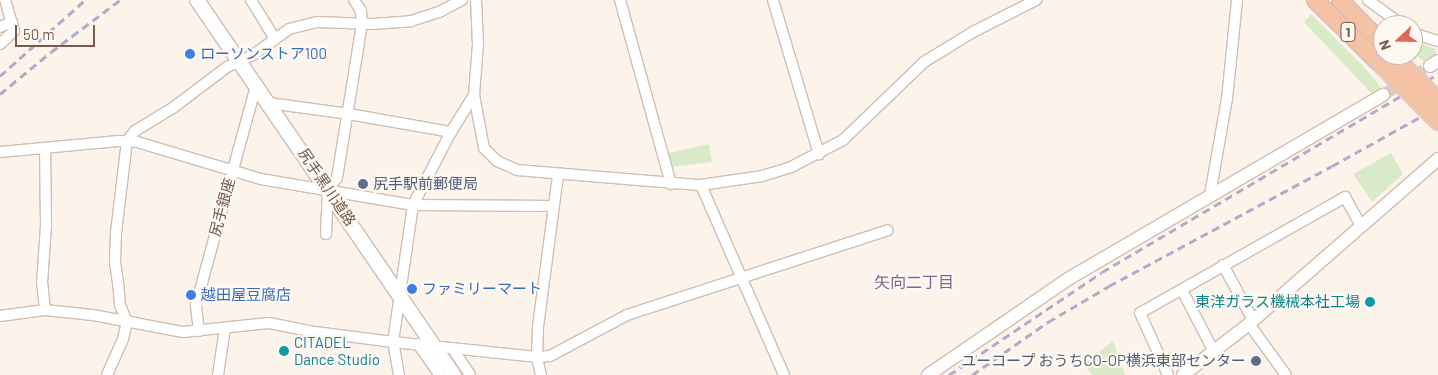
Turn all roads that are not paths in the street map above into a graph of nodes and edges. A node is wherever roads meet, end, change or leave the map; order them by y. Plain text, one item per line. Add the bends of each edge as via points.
1 (6, 0) edge
2 (198, 0) edge
3 (251, 0) edge
4 (354, 0) edge
5 (462, 0) edge
6 (476, 0) edge
7 (620, 0) edge
8 (773, 0) edge
9 (1036, 0) edge
10 (1237, 0) edge
11 (1315, 0) edge
12 (1340, 0) edge
13 (1368, 0) edge
14 (1388, 15) edge
15 (12, 22) junction
16 (362, 23) junction
17 (0, 27) edge
18 (1373, 34) edge
19 (1423, 36) edge
20 (275, 38) junction
21 (1438, 41) edge
22 (0, 44) edge
23 (1373, 46) edge
24 (239, 60) junction
25 (1395, 65) edge
26 (1397, 65) edge
27 (256, 85) junction
28 (474, 95) junction
29 (1383, 95) tunnel mouth
30 (1438, 100) edge
31 (269, 103) junction
32 (348, 114) junction
33 (1438, 122) edge
34 (451, 132) junction
35 (127, 141) junction
36 (45, 148) junction
37 (0, 152) edge
38 (819, 154) junction
39 (1438, 159) edge
40 (232, 170) junction
41 (558, 175) junction
42 (671, 184) junction
43 (701, 185) junction
44 (328, 189) junction
45 (1210, 195) junction
46 (413, 205) junction
47 (554, 206) junction
48 (1361, 226) junction
49 (888, 230) dead end
50 (326, 234) dead end
51 (1223, 265) junction
52 (741, 278) junction
53 (1182, 290) junction
54 (399, 294) junction
55 (45, 310) junction
56 (0, 316) edge
57 (127, 322) junction
58 (1251, 322) junction
59 (225, 328) junction
60 (199, 331) junction
61 (393, 342) junction
62 (418, 344) junction
63 (433, 345) junction
64 (1214, 352) junction
65 (447, 354) junction
66 (537, 358) junction
67 (107, 375) edge
68 (218, 375) edge
69 (399, 375) edge
70 (440, 375) edge
71 (454, 375) edge
72 (470, 375) edge
73 (541, 375) edge
74 (784, 375) edge
75 (928, 375) edge
76 (1168, 375) edge
77 (1183, 375) edge
78 (1286, 375) edge

1 - 15 street
2 - 24 main road, 尻手黒川道路
3 - 20 street
4 - 16 street
5 - 16 street via 439,12 410,21
6 - 28 street via 478,44
7 - 42 street
8 - 38 street
9 - 38 street via 973,32 924,62 842,140
10 - 45 street via 1227,99
11 - 23 highway, 1
12 - 18 highway, 1
13 - 14 street
15 - 17 street
15 - 22 street via 14,32
16 - 20 street via 307,24 289,29
16 - 32 street
19 - 21 street
20 - 24 street via 253,55
24 - 27 main road, 尻手黒川道路
24 - 35 street via 135,131
25 - 33 highway, 1, bridge
26 - 30 highway, 1, bridge
27 - 31 main road, 尻手黒川道路
27 - 40 street, 尻手銀座
28 - 34 street
28 - 41 street via 481,139 489,155 516,170
29 - 45 street
31 - 32 street
31 - 44 main road, 尻手黒川道路
32 - 34 street
32 - 44 street via 337,178
34 - 46 street
35 - 36 street
35 - 40 street
35 - 57 street via 115,261 120,305
36 - 37 street
36 - 55 street via 46,226 42,283
38 - 43 street via 773,174
39 - 48 street
40 - 44 street via 299,186
40 - 60 street, 尻手銀座 via 196,305
41 - 42 street
41 - 47 street
42 - 43 street
43 - 52 street
44 - 46 street
44 - 50 street
44 - 54 main road, 尻手黒川道路
45 - 75 street via 1068,279
46 - 47 street
46 - 54 street
47 - 66 street
48 - 51 street via 1345,197
48 - 58 street
49 - 52 street
51 - 53 street
51 - 58 street
52 - 66 street via 627,315 558,352
52 - 74 street
53 - 64 street
53 - 76 street via 1140,313
54 - 61 street
54 - 63 main road, 尻手黒川道路
55 - 56 street
55 - 57 street
57 - 60 street via 183,332
57 - 67 street
58 - 64 street
58 - 78 street
59 - 60 street
59 - 61 street via 269,323
59 - 68 street
61 - 62 street
61 - 69 street
62 - 63 street
62 - 70 street
63 - 65 main road, 尻手黒川道路
64 - 77 street
65 - 66 street
65 - 71 main road, 尻手黒川道路
65 - 72 street
66 - 73 street

